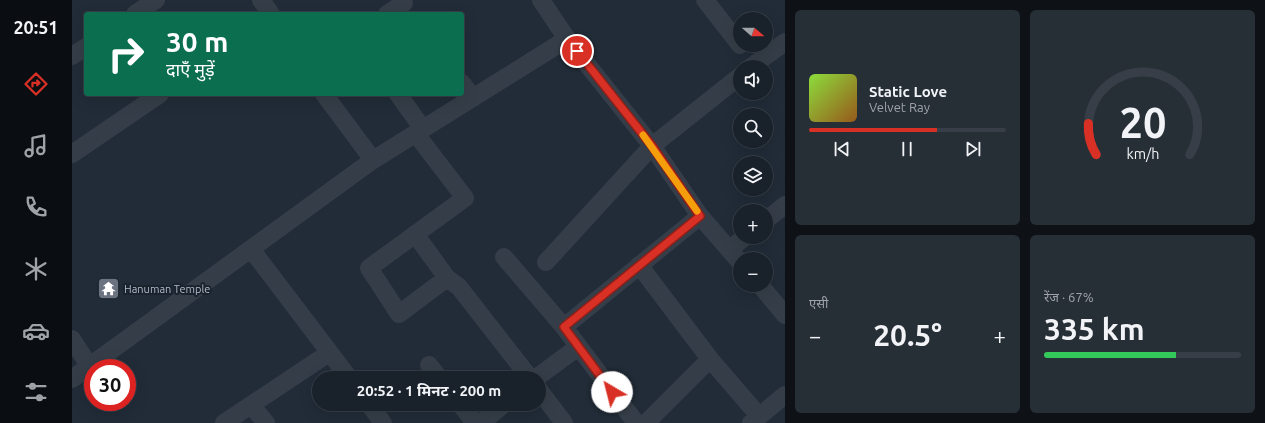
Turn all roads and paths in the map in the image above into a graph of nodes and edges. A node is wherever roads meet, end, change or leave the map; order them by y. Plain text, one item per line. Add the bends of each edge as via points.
1 (156, 0) edge
2 (261, 0) edge
3 (541, 0) edge
4 (705, 0) edge
5 (406, 6) edge
6 (133, 9) edge
7 (270, 12) edge
8 (392, 12) edge
9 (733, 36) edge
10 (567, 39) junction
11 (785, 42) edge
12 (84, 47) edge
13 (72, 56) edge
14 (760, 60) edge
15 (733, 82) edge
16 (464, 86) edge
17 (157, 96) edge
18 (325, 96) edge
19 (399, 96) edge
20 (473, 98) junction
21 (420, 131) junction
22 (652, 146) junction
23 (72, 154) edge
24 (373, 160) junction
25 (785, 205) edge
26 (773, 214) edge
27 (700, 216) junction
28 (415, 234) junction
29 (251, 249) junction
30 (733, 253) edge
31 (504, 257) dead end
32 (546, 262) dead end
33 (639, 265) junction
34 (447, 278) junction
35 (766, 292) edge
36 (785, 316) edge
37 (564, 327) junction
38 (72, 339) edge
39 (578, 347) junction
40 (329, 353) junction
41 (85, 359) edge
42 (100, 359) edge
43 (710, 359) junction
44 (84, 370) edge
45 (343, 371) edge
46 (525, 371) edge
47 (545, 371) edge
48 (72, 379) edge
49 (785, 395) edge
50 (546, 399) edge
51 (252, 404) junction
52 (375, 411) edge
53 (466, 411) edge
54 (496, 411) edge
55 (755, 420) edge
56 (224, 423) edge
57 (266, 423) edge
58 (384, 423) edge
59 (475, 423) edge
60 (481, 423) edge
61 (564, 423) edge
62 (636, 423) edge
63 (646, 423) edge

1 - 6 street
2 - 7 street
3 - 10 street
4 - 9 street
5 - 8 street
10 - 20 street
10 - 22 street
11 - 14 street
12 - 13 street
15 - 22 street
16 - 20 street
17 - 23 street
18 - 24 street
19 - 21 street
20 - 21 street
21 - 24 street
21 - 28 street via 465,198
22 - 27 street
22 - 32 street
24 - 29 street
25 - 26 street
27 - 30 street
27 - 33 street
28 - 34 street
28 - 34 street via 369,268 399,314
29 - 40 street
29 - 42 street
31 - 37 street
33 - 37 street
33 - 43 street
34 - 46 street via 459,287
35 - 36 street
37 - 39 street
38 - 41 street
39 - 47 street
39 - 62 street
40 - 45 street
40 - 51 street
43 - 55 street
43 - 63 street
44 - 48 street
49 - 55 street
50 - 61 street
51 - 56 street
51 - 57 street
52 - 58 street
53 - 59 street
54 - 60 street

